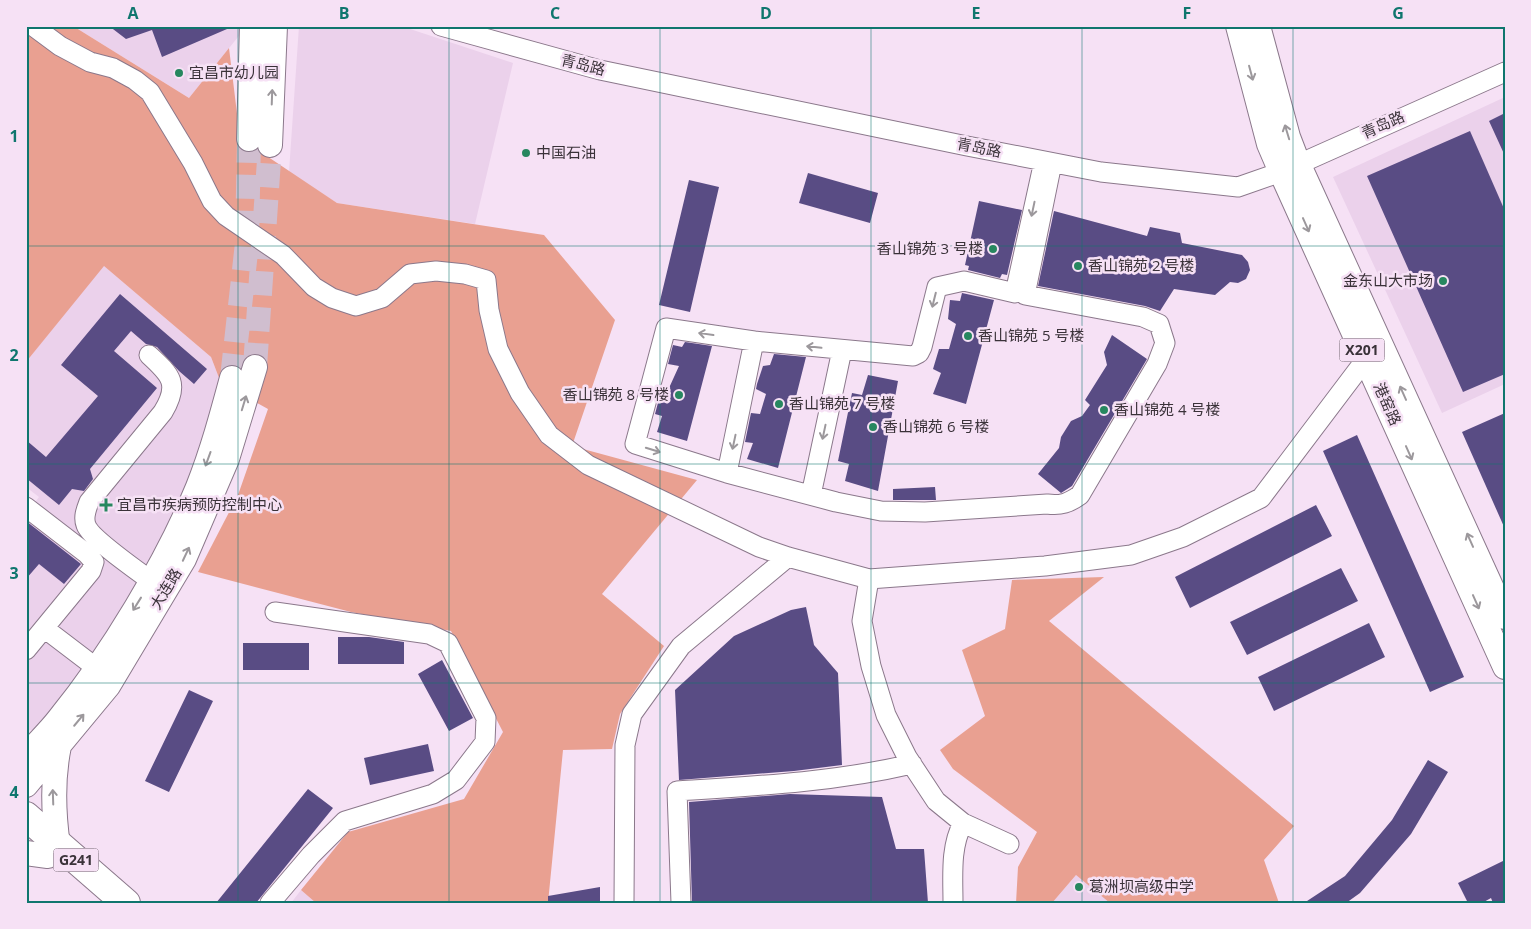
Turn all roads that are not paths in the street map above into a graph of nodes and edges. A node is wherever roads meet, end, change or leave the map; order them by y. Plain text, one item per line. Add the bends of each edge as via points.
1 (33, 26) edge
2 (252, 26) edge
3 (275, 26) edge
4 (441, 26) edge
5 (1238, 26) edge
6 (1258, 26) edge
7 (1505, 72) edge
8 (1048, 162) junction
9 (1289, 167) junction
10 (1020, 294) junction
11 (754, 341) junction
12 (842, 350) junction
13 (149, 355) dead end
14 (1366, 359) junction
15 (255, 367) tunnel mouth
16 (232, 378) tunnel mouth
17 (727, 473) junction
18 (811, 495) junction
19 (28, 513) edge
20 (788, 557) junction
21 (868, 579) junction
22 (158, 586) junction
23 (275, 612) dead end
24 (1505, 617) edge
25 (44, 628) junction
26 (26, 650) edge
27 (1505, 667) edge
28 (104, 674) junction
29 (42, 742) edge
30 (26, 756) edge
31 (912, 764) junction
32 (26, 784) edge
33 (26, 816) edge
34 (962, 824) junction
35 (26, 836) edge
36 (1009, 844) dead end
37 (44, 852) edge
38 (102, 903) edge
39 (126, 903) edge
40 (270, 903) edge
41 (624, 903) edge
42 (681, 903) edge
43 (953, 903) edge

1 - 20 street via 60,46 90,62 113,68 150,92 212,201 226,216 284,255 314,287 332,298 356,306 382,298 410,274 436,271 486,280 498,348 520,393 549,434 588,465 759,547
2 -> 3 main road via 259,142
4 - 8 street, 青岛路 via 600,70
5 -> 9 main road, 港窑路 / X201 via 1269,144
9 -> 6 main road, 港窑路 / X201 via 1288,137
7 - 9 street, 青岛路
8 - 9 street, 青岛路 via 1101,172 1238,187
8 - 10 street
9 -> 14 main road, 港窑路 / X201
24 -> 9 main road, 港窑路 / X201
10 -> 12 street via 964,281 938,286 919,353 902,356
10 - 18 street via 1143,317 1159,324 1165,343 1157,364 1080,495 1059,506 1047,504 925,512 880,511
12 -> 11 street
11 -> 17 street
11 -> 17 street via 666,328 635,444
12 -> 18 street
13 - 22 street via 167,372 173,386 172,397 89,502 85,513 86,526 95,537
14 - 21 street via 1261,498 1183,538 1131,555 1045,566
14 -> 27 main road, 港窑路 / X201
22 -> 15 main road, 大连路 via 184,559 227,459
16 -> 22 main road, 大连路 via 218,432
17 - 18 street
19 - 25 street via 94,562 91,571
20 - 21 street
20 - 41 street via 681,646 632,714 625,746
21 - 31 street via 862,621 870,666 886,715
22 - 28 main road, 大连路
23 - 40 street via 429,634 448,643 486,718 485,742 456,780 432,794 345,821 310,854
25 - 26 street
25 - 28 street
28 - 29 main road, 大连路
29 - 30 main road, 大连路
29 - 32 main road, 大连路
37 -> 29 main road via 54,815 53,788
31 - 34 street via 936,801
31 - 42 street via 866,775 678,791
33 - 37 highway, G241
34 - 36 street
34 - 43 street via 953,856
35 - 37 highway, G241
37 - 38 highway, G241
37 - 39 highway, G241

